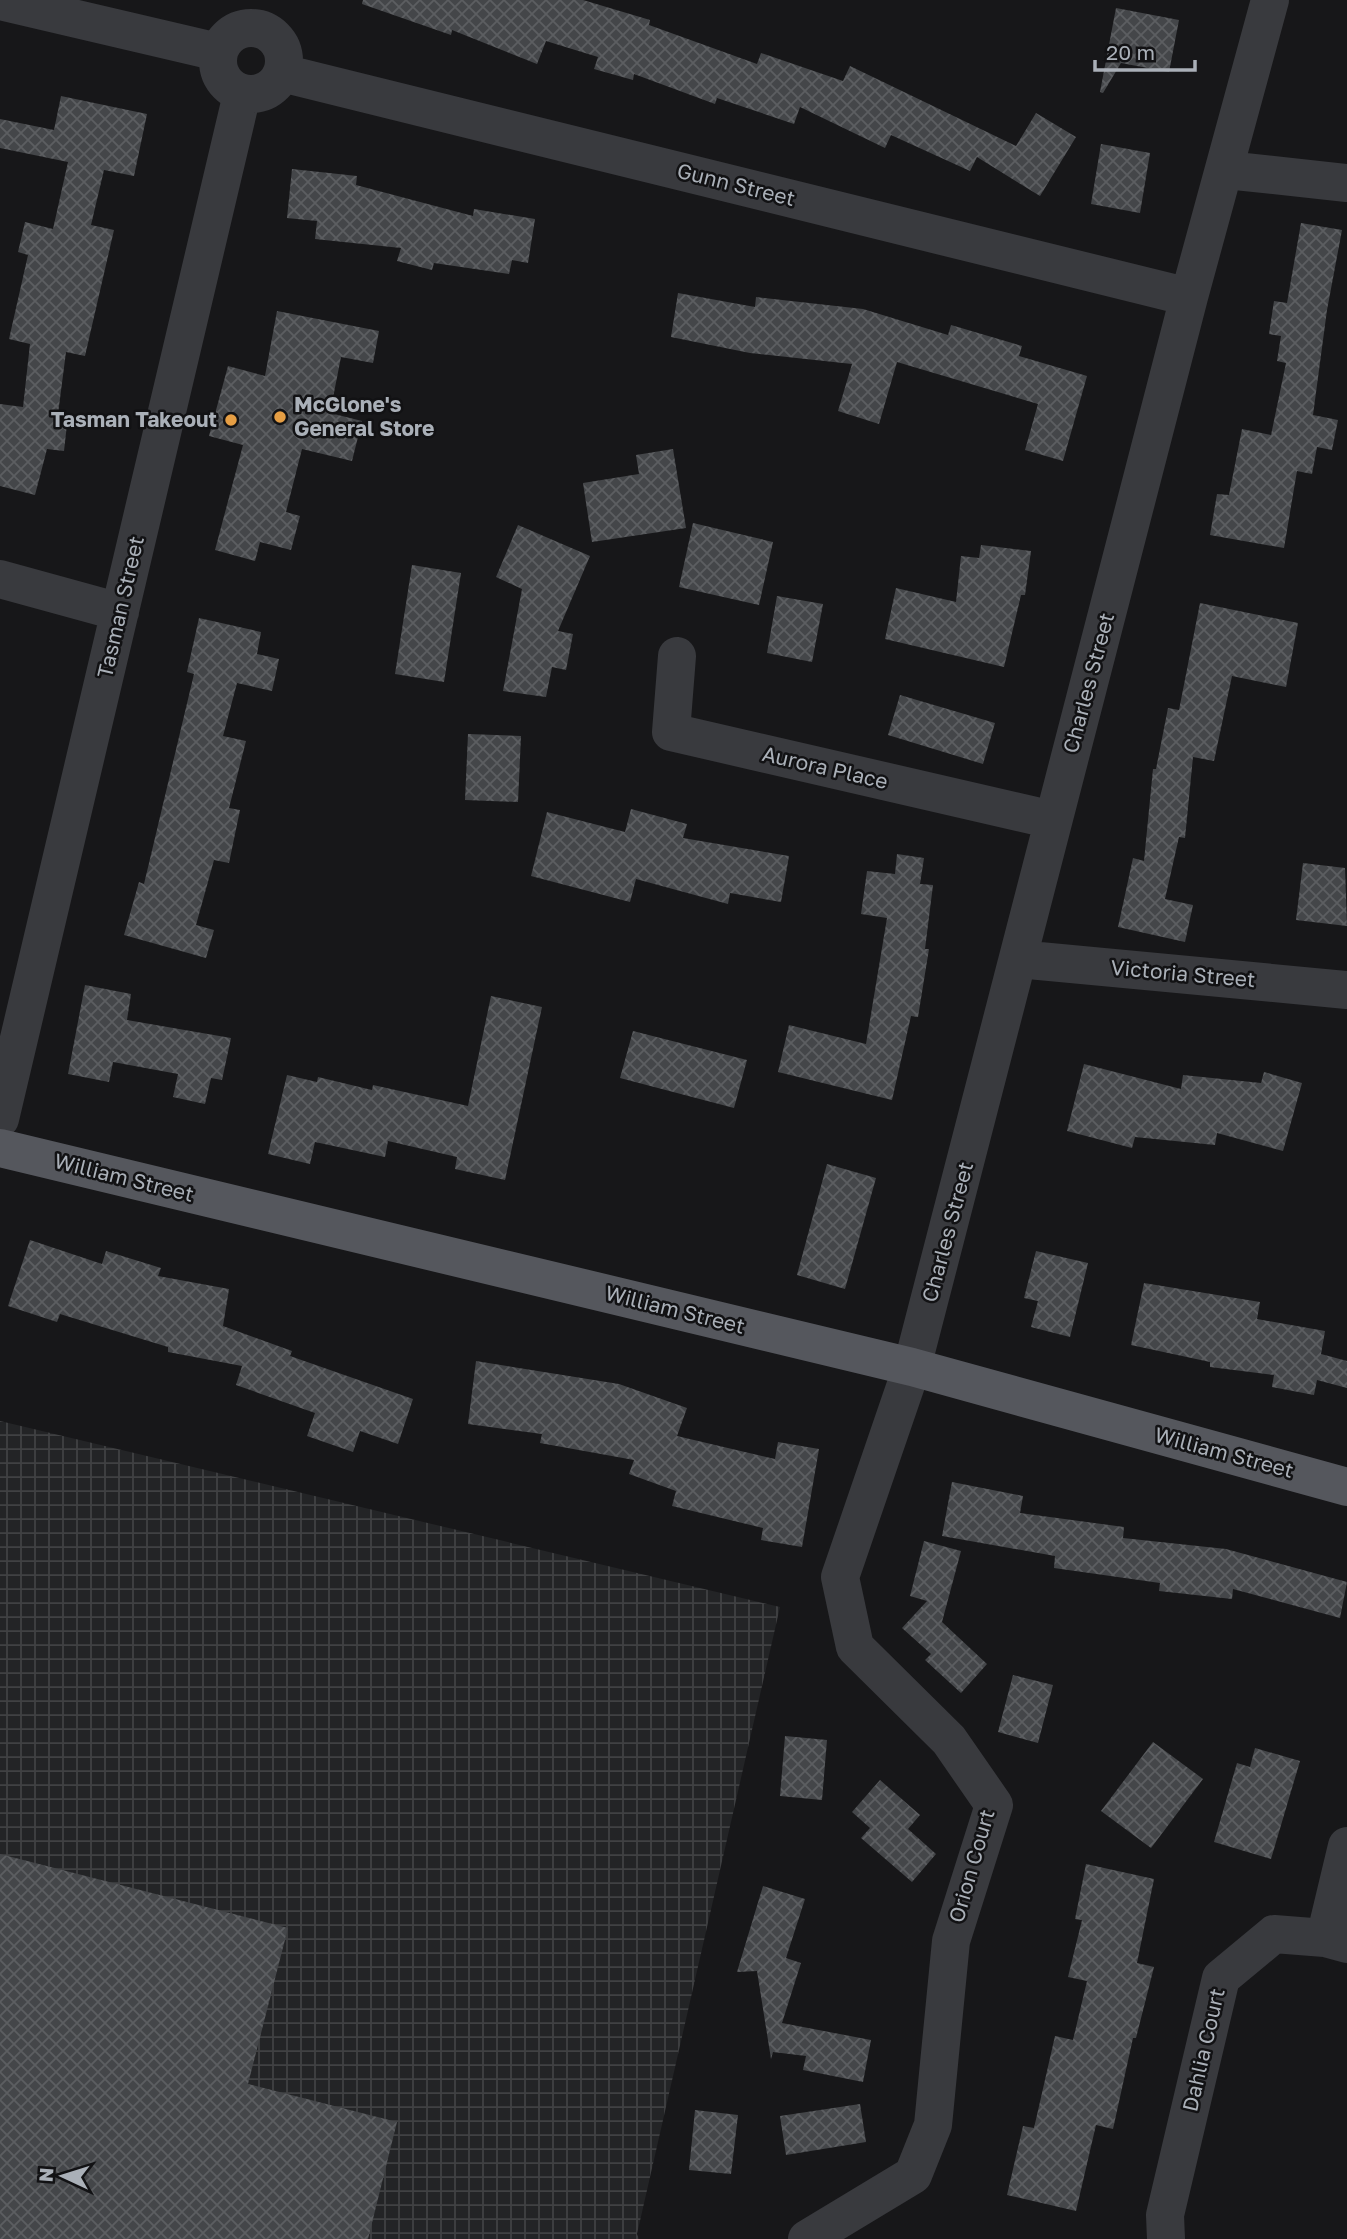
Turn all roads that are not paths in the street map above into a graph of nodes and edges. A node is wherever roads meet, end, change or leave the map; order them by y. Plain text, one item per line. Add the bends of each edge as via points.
1 (1270, 0) edge
2 (0, 1) edge
3 (260, 14) edge
4 (218, 52) junction
5 (282, 73) junction
6 (242, 94) junction
7 (1226, 170) junction
8 (1347, 183) edge
9 (1189, 297) junction
10 (0, 579) edge
11 (120, 612) junction
12 (677, 656) dead end
13 (1053, 820) junction
14 (1018, 958) junction
15 (1347, 990) edge
16 (0, 1119) edge
17 (0, 1148) edge
18 (912, 1367) junction
19 (1347, 1487) edge
20 (1347, 1846) edge
21 (1336, 1941) edge
22 (807, 2239) edge
23 (1166, 2239) edge

1 - 7 street, Charles Street
2 - 4 street
3 - 4 street via 237,30
3 - 5 street via 282,50
4 - 6 street via 224,82
5 - 6 street via 266,91
5 - 9 street, Gunn Street
6 - 11 street, Tasman Street
7 - 8 street
7 - 9 street, Charles Street
9 - 13 street, Charles Street
10 - 11 street
11 - 16 street, Tasman Street
12 - 13 street, Aurora Place via 671,733
13 - 14 street, Charles Street
14 - 15 street, Victoria Street
14 - 18 street, Charles Street
17 - 18 main road, William Street
18 - 19 main road, William Street
18 - 22 street, Orion Court via 840,1577 855,1647 949,1740 994,1805 951,1941 933,2125 913,2175
20 - 21 street, Dahlia Court
21 - 23 street, Dahlia Court via 1274,1934 1221,1978 1165,2215

